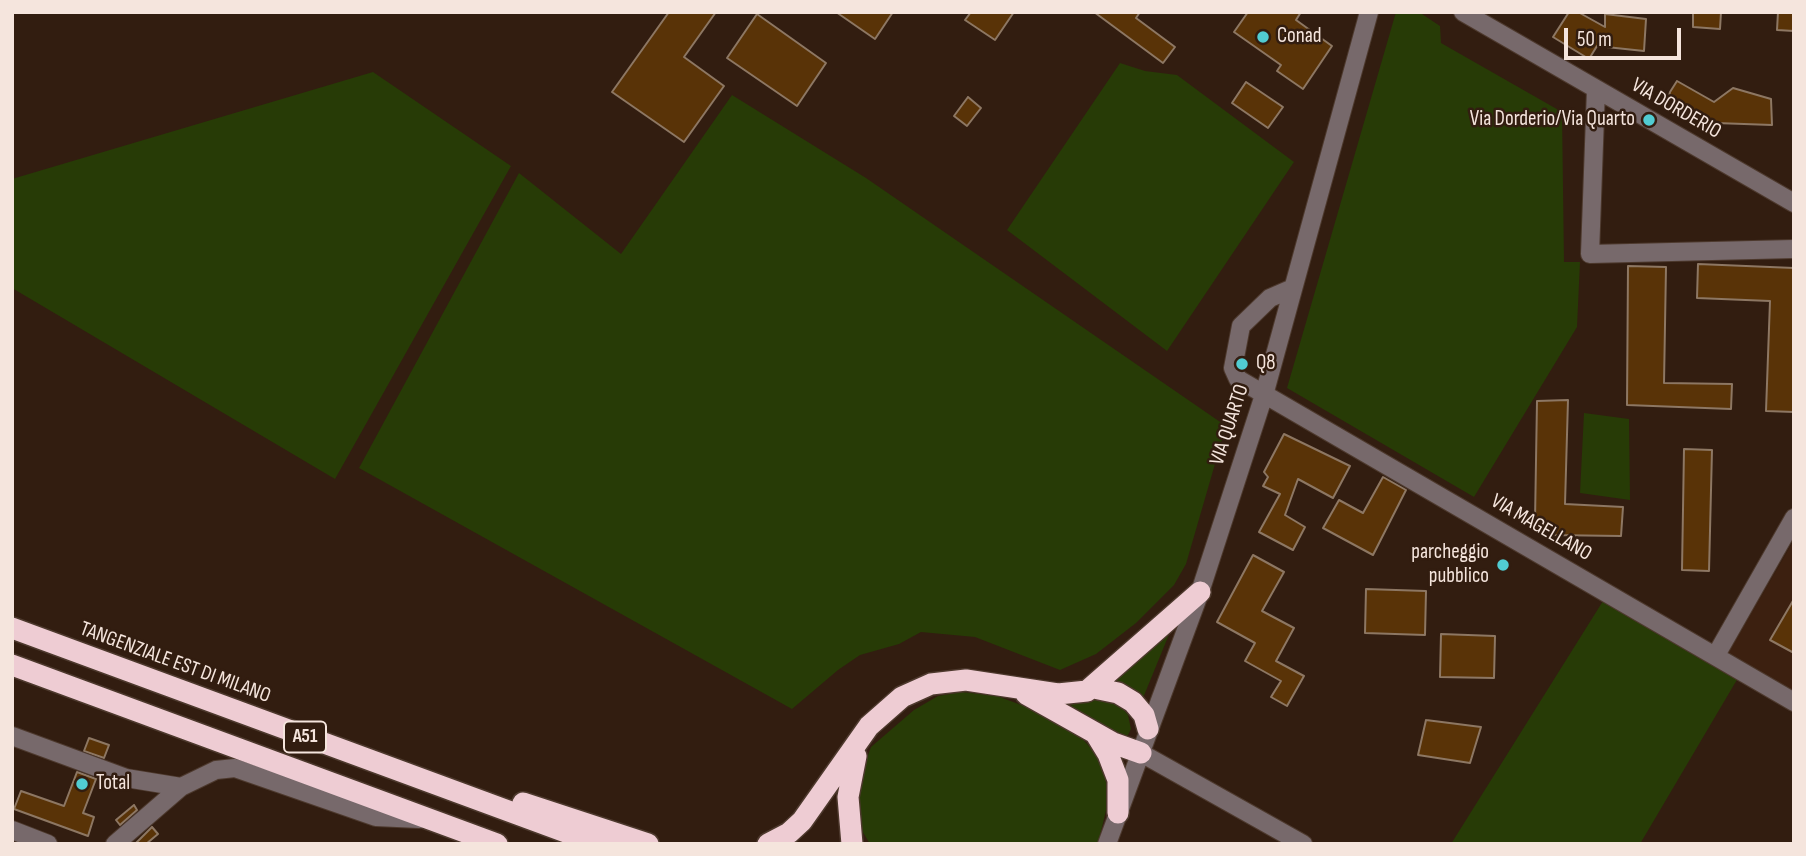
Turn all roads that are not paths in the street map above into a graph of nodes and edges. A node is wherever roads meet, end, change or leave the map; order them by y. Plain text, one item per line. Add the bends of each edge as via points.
1 (1369, 12) edge
2 (1463, 12) edge
3 (1596, 89) junction
4 (1794, 203) edge
5 (1794, 248) edge
6 (1293, 288) junction
7 (1264, 395) junction
8 (1794, 518) edge
9 (1200, 592) junction
10 (12, 628) edge
11 (1716, 655) junction
12 (12, 665) edge
13 (1009, 685) junction
14 (1094, 688) junction
15 (1794, 702) edge
16 (1148, 729) junction
17 (1091, 730) junction
18 (865, 732) junction
19 (12, 736) edge
20 (1141, 753) junction
21 (412, 776) junction
22 (181, 787) junction
23 (1118, 813) junction
24 (431, 819) junction
25 (12, 830) edge
26 (1299, 843) edge
27 (48, 844) edge
28 (115, 844) edge
29 (497, 844) edge
30 (598, 844) edge
31 (648, 844) edge
32 (768, 844) edge
33 (852, 844) edge
34 (1107, 844) edge

1 - 6 street, VIA QUARTO
2 - 3 street, VIA DORDERIO
3 - 4 street, VIA DORDERIO
3 - 5 street via 1590,254
6 - 7 street, VIA QUARTO
6 - 7 street, VIA MAGELLANO via 1270,298 1241,326 1233,368 1238,379
7 - 9 street, VIA QUARTO
7 - 11 street, VIA MAGELLANO
8 - 11 street
9 - 14 highway
9 - 16 street, VIA QUARTO
10 - 21 highway, TANGENZIALE EST DI MILANO / A51
11 - 15 street, VIA MAGELLANO
12 - 24 highway, A51
13 - 14 highway via 1069,695
13 - 17 highway
13 - 18 highway via 973,680 931,684 891,704
14 - 16 highway via 1133,702
16 - 20 street, VIA QUARTO
17 - 20 highway
17 - 23 highway via 1117,774
18 - 32 highway via 803,821
18 - 33 highway via 848,791
19 - 22 street via 126,778
20 - 23 street, VIA QUARTO
20 - 26 street
21 - 30 highway, TANGENZIALE EST DI MILANO / A51
21 - 31 highway via 544,809
22 - 24 street via 216,770 235,768 376,817
22 - 28 street
23 - 34 street, VIA QUARTO
24 - 29 highway, A51
25 - 27 street

